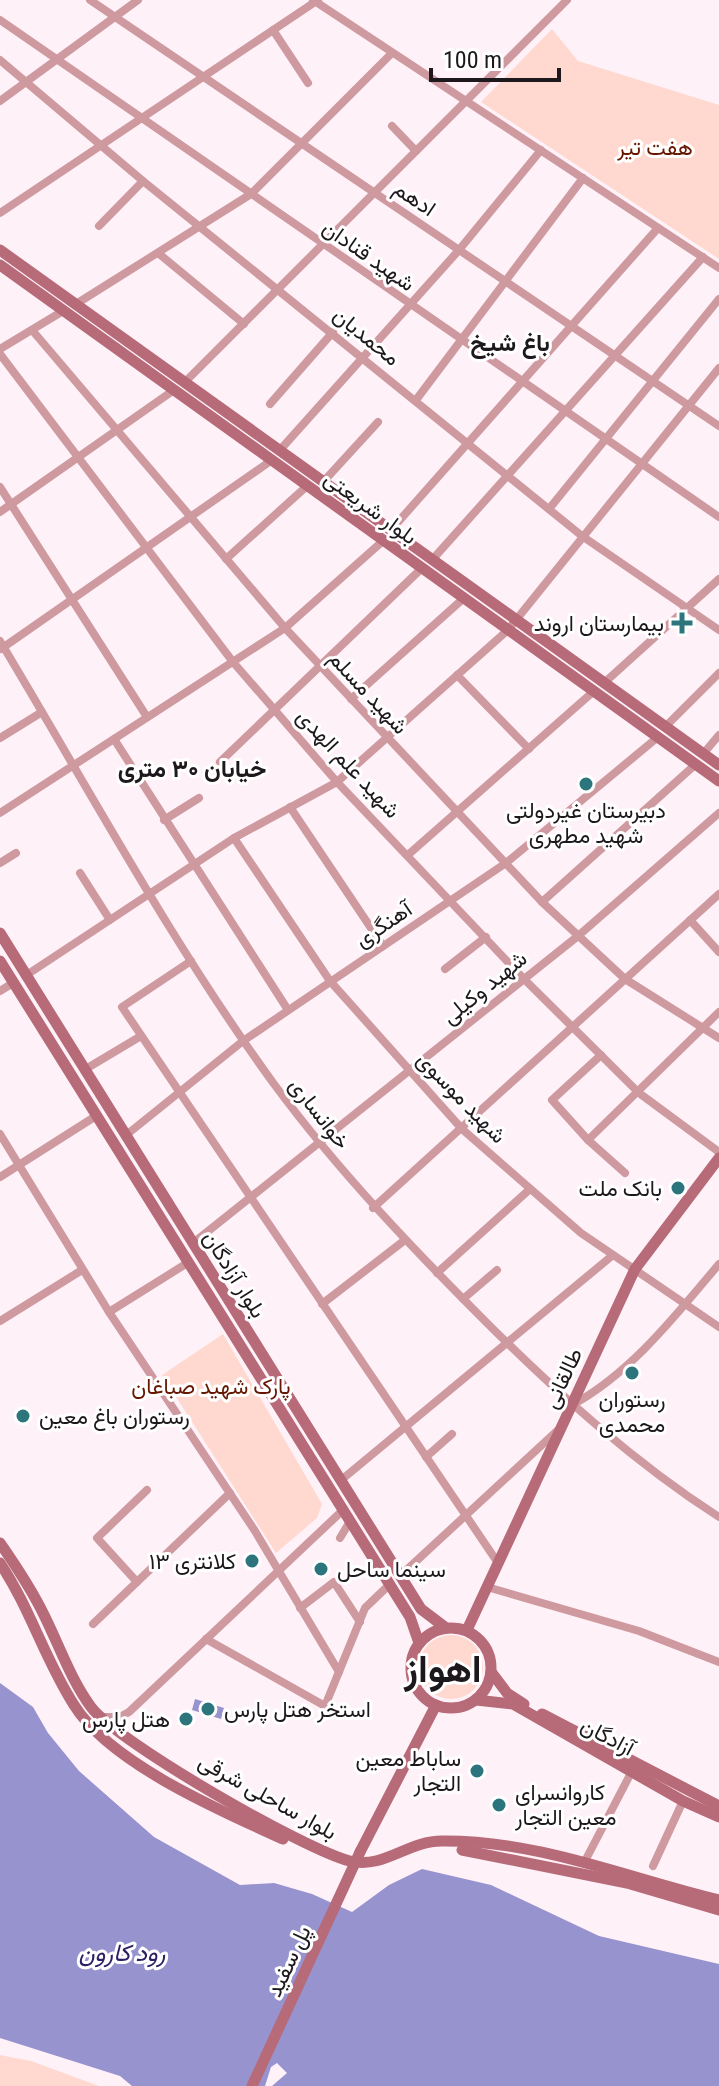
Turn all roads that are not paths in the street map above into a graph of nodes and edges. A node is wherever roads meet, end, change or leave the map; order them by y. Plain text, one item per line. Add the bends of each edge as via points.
1 (90, 0) edge
2 (138, 0) edge
3 (567, 0) edge
4 (315, 1) edge
5 (115, 17) junction
6 (0, 20) edge
7 (273, 30) junction
8 (392, 53) junction
9 (0, 60) edge
10 (57, 60) junction
11 (203, 77) junction
12 (27, 81) junction
13 (308, 83) dead end
14 (0, 101) edge
15 (466, 101) junction
16 (142, 118) junction
17 (392, 126) dead end
18 (302, 143) junction
19 (100, 145) junction
20 (541, 150) junction
21 (416, 151) junction
22 (583, 178) junction
23 (143, 181) junction
24 (375, 193) junction
25 (251, 194) junction
26 (0, 213) edge
27 (99, 226) dead end
28 (200, 227) junction
29 (658, 228) junction
30 (323, 244) junction
31 (0, 250) edge
32 (459, 250) junction
33 (158, 253) junction
34 (703, 257) junction
35 (0, 265) edge
36 (719, 268) edge
37 (505, 281) junction
38 (279, 288) junction
39 (719, 299) edge
40 (76, 304) junction
41 (410, 305) junction
42 (63, 311) junction
43 (244, 324) junction
44 (572, 326) junction
45 (32, 330) junction
46 (333, 332) junction
47 (461, 340) junction
48 (0, 352) edge
49 (617, 356) junction
50 (364, 357) junction
51 (719, 368) edge
52 (652, 381) junction
53 (185, 382) junction
54 (522, 382) junction
55 (174, 390) junction
56 (416, 400) junction
57 (270, 404) dead end
58 (689, 405) junction
59 (565, 413) junction
60 (378, 422) dead end
61 (719, 426) edge
62 (117, 430) junction
63 (604, 440) junction
64 (468, 443) junction
65 (276, 455) junction
66 (78, 457) junction
67 (640, 465) junction
68 (509, 476) junction
69 (324, 481) junction
70 (307, 486) junction
71 (0, 487) edge
72 (11, 504) junction
73 (549, 509) junction
74 (0, 512) edge
75 (191, 517) junction
76 (719, 517) edge
77 (388, 535) junction
78 (582, 536) junction
79 (146, 548) junction
80 (226, 559) junction
81 (432, 560) junction
82 (422, 568) junction
83 (719, 579) edge
84 (464, 598) junction
85 (72, 599) junction
86 (687, 608) junction
87 (511, 624) junction
88 (285, 628) junction
89 (719, 630) edge
90 (1, 646) edge
91 (233, 662) junction
92 (320, 666) junction
93 (719, 673) edge
94 (457, 675) junction
95 (604, 683) junction
96 (594, 691) junction
97 (351, 699) junction
98 (275, 709) junction
99 (42, 712) junction
100 (147, 717) junction
101 (661, 732) junction
102 (719, 735) edge
103 (0, 738) edge
104 (387, 738) junction
105 (114, 739) junction
106 (529, 749) junction
107 (699, 759) junction
108 (220, 762) dead end
109 (74, 765) junction
110 (719, 765) edge
111 (719, 781) edge
112 (337, 782) junction
113 (199, 798) dead end
114 (290, 807) junction
115 (457, 811) junction
116 (0, 813) edge
117 (719, 813) edge
118 (164, 820) junction
119 (234, 838) junction
120 (16, 853) dead end
121 (409, 854) junction
122 (0, 863) edge
123 (506, 863) junction
124 (192, 865) junction
125 (80, 873) dead end
126 (151, 893) junction
127 (719, 894) edge
128 (452, 900) junction
129 (542, 902) junction
130 (110, 920) junction
131 (690, 920) junction
132 (0, 933) edge
133 (578, 936) junction
134 (486, 937) junction
135 (383, 946) junction
136 (719, 952) edge
137 (0, 961) edge
138 (191, 961) junction
139 (445, 969) dead end
140 (25, 976) junction
141 (524, 979) junction
142 (625, 979) junction
143 (330, 981) junction
144 (13, 983) junction
145 (0, 991) edge
146 (288, 1010) junction
147 (719, 1012) edge
148 (571, 1027) junction
149 (704, 1029) junction
150 (141, 1036) junction
151 (719, 1038) edge
152 (243, 1041) junction
153 (601, 1055) junction
154 (84, 1070) junction
155 (410, 1070) junction
156 (178, 1093) junction
157 (639, 1093) junction
158 (96, 1116) junction
159 (462, 1129) junction
160 (0, 1134) edge
161 (125, 1136) junction
162 (588, 1140) junction
163 (319, 1143) junction
164 (719, 1155) edge
165 (19, 1165) junction
166 (625, 1173) dead end
167 (0, 1177) edge
168 (530, 1189) junction
169 (250, 1198) junction
170 (373, 1208) junction
171 (405, 1240) junction
172 (192, 1244) junction
173 (613, 1255) junction
174 (189, 1262) junction
175 (719, 1264) edge
176 (635, 1269) junction
177 (82, 1270) junction
178 (497, 1270) dead end
179 (437, 1273) junction
180 (463, 1299) junction
181 (322, 1304) junction
182 (685, 1304) junction
183 (109, 1312) junction
184 (0, 1321) edge
185 (719, 1327) edge
186 (506, 1342) junction
187 (571, 1405) junction
188 (405, 1426) junction
189 (561, 1428) junction
190 (452, 1434) dead end
191 (426, 1457) junction
192 (340, 1481) junction
193 (147, 1490) dead end
194 (230, 1493) junction
195 (342, 1511) junction
196 (466, 1515) junction
197 (719, 1517) edge
198 (349, 1523) junction
199 (340, 1538) dead end
200 (0, 1543) edge
201 (0, 1563) edge
202 (498, 1563) junction
203 (277, 1571) junction
204 (400, 1576) junction
205 (137, 1582) junction
206 (389, 1585) junction
207 (487, 1587) junction
208 (300, 1608) junction
209 (360, 1622) junction
210 (93, 1624) dead end
211 (446, 1628) junction
212 (467, 1630) junction
213 (206, 1639) junction
214 (419, 1643) junction
215 (719, 1662) edge
216 (339, 1672) junction
217 (492, 1673) junction
218 (476, 1700) junction
219 (436, 1705) junction
220 (129, 1712) junction
221 (100, 1717) junction
222 (133, 1742) junction
223 (632, 1771) junction
224 (683, 1801) junction
225 (719, 1806) edge
226 (719, 1817) edge
227 (585, 1861) junction
228 (653, 1866) dead end
229 (719, 1900) edge
230 (719, 1910) edge
231 (252, 2086) edge

1 - 5 street, ادهم
2 - 5 street
3 - 15 street
4 - 7 street
4 - 8 street
5 - 10 street
5 - 11 street, ادهم
6 - 10 street, شهید قنادان
7 - 11 street
7 - 13 street
8 - 15 street
8 - 18 street
9 - 12 street, محمدیان
10 - 12 street
10 - 16 street, شهید قنادان
11 - 16 street
11 - 18 street, ادهم
12 - 14 street
12 - 19 street, محمدیان
15 - 20 street
15 - 21 street
16 - 19 street
16 - 25 street, شهید قنادان
17 - 21 street
18 - 24 street, ادهم
18 - 25 street
19 - 23 street, محمدیان
19 - 26 street
20 - 22 street
20 - 32 street
21 - 24 street
22 - 29 street
22 - 37 street
23 - 27 street
23 - 28 street, محمدیان
24 - 30 street
24 - 32 street, ادهم
25 - 28 street
25 - 30 street, شهید قنادان
28 - 33 street
28 - 38 street, محمدیان
29 - 34 street
29 - 44 street
30 - 38 street
30 - 41 street, شهید قنادان
31 - 40 main road, بلوار شریعتی
32 - 37 street, ادهم
32 - 41 street
33 - 40 street
33 - 43 street
34 - 36 street
34 - 49 street
35 - 42 main road, بلوار شریعتی
37 - 44 street, ادهم
37 - 47 street
38 - 43 street
38 - 46 street, محمدیان
39 - 52 street
40 - 53 main road, بلوار شریعتی
41 - 47 street, شهید قنادان
41 - 50 street
42 - 45 street
42 - 55 main road, بلوار شریعتی
43 - 53 street
44 - 49 street, ادهم
44 - 54 street
45 - 48 street
45 - 62 street, شهید مسلم
46 - 50 street, محمدیان
46 - 57 street
47 - 54 street, شهید قنادان
47 - 56 street
48 - 66 street, شهید علم الهدی
49 - 52 street, ادهم
49 - 59 street
50 - 56 street, محمدیان
50 - 65 street
51 - 58 street
52 - 58 street, ادهم
52 - 63 street
53 - 65 main road, بلوار شریعتی
54 - 59 street, شهید قنادان
54 - 64 street
55 - 62 street
55 - 65 main road, بلوار شریعتی
56 - 64 street, محمدیان
58 - 61 street, ادهم
58 - 67 street
59 - 63 street, شهید قنادان
59 - 68 street
60 - 69 street
62 - 66 street
62 - 75 street, شهید مسلم
63 - 67 street, شهید قنادان
63 - 73 street
64 - 68 street, محمدیان
64 - 77 street
65 - 69 main road, بلوار شریعتی
65 - 70 main road, بلوار شریعتی
65 - 75 street
66 - 72 street
66 - 79 street, شهید علم الهدی
67 - 76 street, شهید قنادان
67 - 78 street
68 - 73 street, محمدیان
68 - 81 street
69 - 77 main road, بلوار شریعتی
70 - 77 main road, بلوار شریعتی
70 - 80 street
71 - 72 street
72 - 74 street
72 - 85 street
73 - 78 street, محمدیان
75 - 79 street
75 - 80 street, شهید مسلم
77 - 81 main road, بلوار شریعتی
77 - 82 main road, بلوار شریعتی
77 - 88 street
78 - 86 street, محمدیان
78 - 87 street
79 - 85 street
79 - 91 street, شهید علم الهدی
80 - 88 street, شهید مسلم
81 - 87 main road, بلوار شریعتی
82 - 84 main road, بلوار شریعتی
82 - 92 street
83 - 86 street
84 - 87 main road, بلوار شریعتی
84 - 97 street
85 - 90 street
85 - 100 street
86 - 89 street, محمدیان
86 - 95 street
87 - 94 street
87 - 95 main road, بلوار شریعتی
87 - 96 main road, بلوار شریعتی
88 - 91 street
88 - 92 street, شهید مسلم
90 - 99 street, خوانساری
91 - 98 street, شهید علم الهدی
91 - 100 street
92 - 97 street, شهید مسلم
92 - 98 street
93 - 101 street, آهنگری
94 - 104 street
94 - 106 street
95 - 101 main road, بلوار شریعتی
96 - 101 main road, بلوار شریعتی
96 - 106 street
97 - 104 street, شهید مسلم
98 - 108 street
98 - 112 street, شهید علم الهدی
99 - 103 street
99 - 109 street, خوانساری
100 - 105 street
101 - 107 main road, بلوار شریعتی
101 - 123 street, آهنگری
102 - 107 street
104 - 112 street
104 - 115 street, شهید مسلم
105 - 109 street
105 - 118 street
106 - 115 street
107 - 110 main road, بلوار شریعتی
107 - 111 main road, بلوار شریعتی
107 - 129 street
109 - 116 street
109 - 126 street, خوانساری
112 - 114 street
112 - 121 street, شهید علم الهدی
113 - 118 street
114 - 119 street
114 - 135 street
115 - 121 street
115 - 123 street, شهید مسلم
117 - 133 street, شهید وکیلی
118 - 124 street
119 - 124 street
119 - 143 street, شهید موسوی
120 - 122 street
121 - 128 street, شهید علم الهدی
123 - 128 street, آهنگری
123 - 129 street, شهید مسلم
124 - 126 street
124 - 146 street
125 - 130 street
126 - 130 street
126 - 138 street, خوانساری
127 - 131 street
128 - 134 street, شهید علم الهدی
128 - 135 street, آهنگری
129 - 133 street, شهید مسلم
130 - 140 street
131 - 136 street
131 - 142 street
132 - 140 main road, بلوار آزادگان
133 - 141 street, شهید وکیلی
133 - 142 street, شهید مسلم
134 - 139 street
134 - 141 street, شهید علم الهدی
135 - 143 street, آهنگری
137 - 144 main road, بلوار آزادگان
138 - 150 street via 122,1007
138 - 152 street, خوانساری
140 - 154 main road, بلوار آزادگان
141 - 148 street, شهید علم الهدی
141 - 155 street, شهید وکیلی
142 - 148 street
142 - 149 street, شهید مسلم
143 - 146 street, آهنگری
143 - 155 street, شهید موسوی
144 - 145 street
144 - 158 main road, بلوار آزادگان
146 - 152 street, آهنگری
147 - 149 street
148 - 153 street, شهید علم الهدی
148 - 159 street
149 - 151 street, شهید مسلم
149 - 157 street
150 - 154 street
150 - 156 street
152 - 156 street, آهنگری
152 - 163 street, خوانساری
153 - 157 street, شهید علم الهدی
153 - 162 street via 552,1100
154 - 161 main road, بلوار آزادگان
155 - 159 street, شهید موسوی
155 - 163 street, شهید وکیلی
156 - 161 street, آهنگری
156 - 169 street
157 - 162 street
157 - 164 street, شهید علم الهدی
158 - 165 street
158 - 174 main road, بلوار آزادگان
159 - 168 street, شهید موسوی
159 - 170 street
160 - 165 street
161 - 172 main road, بلوار آزادگان
162 - 166 street
163 - 169 street, شهید وکیلی
163 - 170 street, خوانساری
164 - 176 main road, طالقانی
165 - 167 street
165 - 177 street
168 - 173 street, شهید موسوی
168 - 179 street
169 - 172 street, شهید وکیلی
169 - 181 street
170 - 171 street, خوانساری
171 - 179 street, خوانساری
171 - 181 street
172 - 192 main road, بلوار آزادگان
173 - 176 street, شهید موسوی
173 - 186 street
174 - 183 street
174 - 195 main road, بلوار آزادگان
175 - 182 street
176 - 182 street, شهید موسوی
176 - 187 main road, طالقانی
177 - 183 street
177 - 184 street
178 - 180 street
179 - 180 street, خوانساری
180 - 186 street, خوانساری
181 - 188 street
182 - 185 street, شهید موسوی
182 - 187 street via 598,1391
183 - 194 street
186 - 187 street, خوانساری
186 - 188 street
187 - 189 main road, طالقانی
187 - 197 street, خوانساری
188 - 191 street
188 - 192 street
189 - 196 street
189 - 202 main road, طالقانی
190 - 191 street
191 - 196 street
192 - 204 main road, بلوار آزادگان
193 - 205 street via 97,1538
194 - 203 street
194 - 205 street
195 - 198 main road, بلوار آزادگان
195 - 203 street
196 - 202 street
196 - 204 street
198 - 199 street
198 - 206 main road, بلوار آزادگان
200 - 221 main road, بلوار ساحلی شرقی
201 - 230 main road, بلوار ساحلی شرقی via 86,1722 170,1782 270,1833 361,1869 442,1847 627,1883
202 - 207 main road, طالقانی
203 - 208 street
203 - 213 street
204 - 211 main road, بلوار آزادگان via 421,1609
205 - 210 street
206 - 209 street via 365,1608
206 - 214 main road, بلوار آزادگان
207 - 212 main road, طالقانی
207 - 215 street via 639,1631
208 - 209 street via 334,1582
208 - 216 street
209 - 216 street
211 - 212 main road
211 - 214 main road
212 - 217 main road via 484,1643
213 - 216 street via 325,1706
213 - 220 street
214 - 219 main road via 411,1673 419,1693
217 - 218 main road
217 - 225 main road, آزادگان via 516,1700
218 - 219 main road via 457,1708
218 - 223 main road, آزادگان via 513,1704
219 - 231 main road, پل سفید, bridge via 360,1852
220 - 221 street
220 - 222 street via 126,1727
221 - 222 main road, بلوار ساحلی شرقی
222 - 227 main road, بلوار ساحلی شرقی via 274,1826 346,1860 374,1864 411,1847 442,1841
223 - 224 main road, آزادگان
223 - 227 street
224 - 226 main road, آزادگان
224 - 228 street
227 - 229 main road, بلوار ساحلی شرقی

